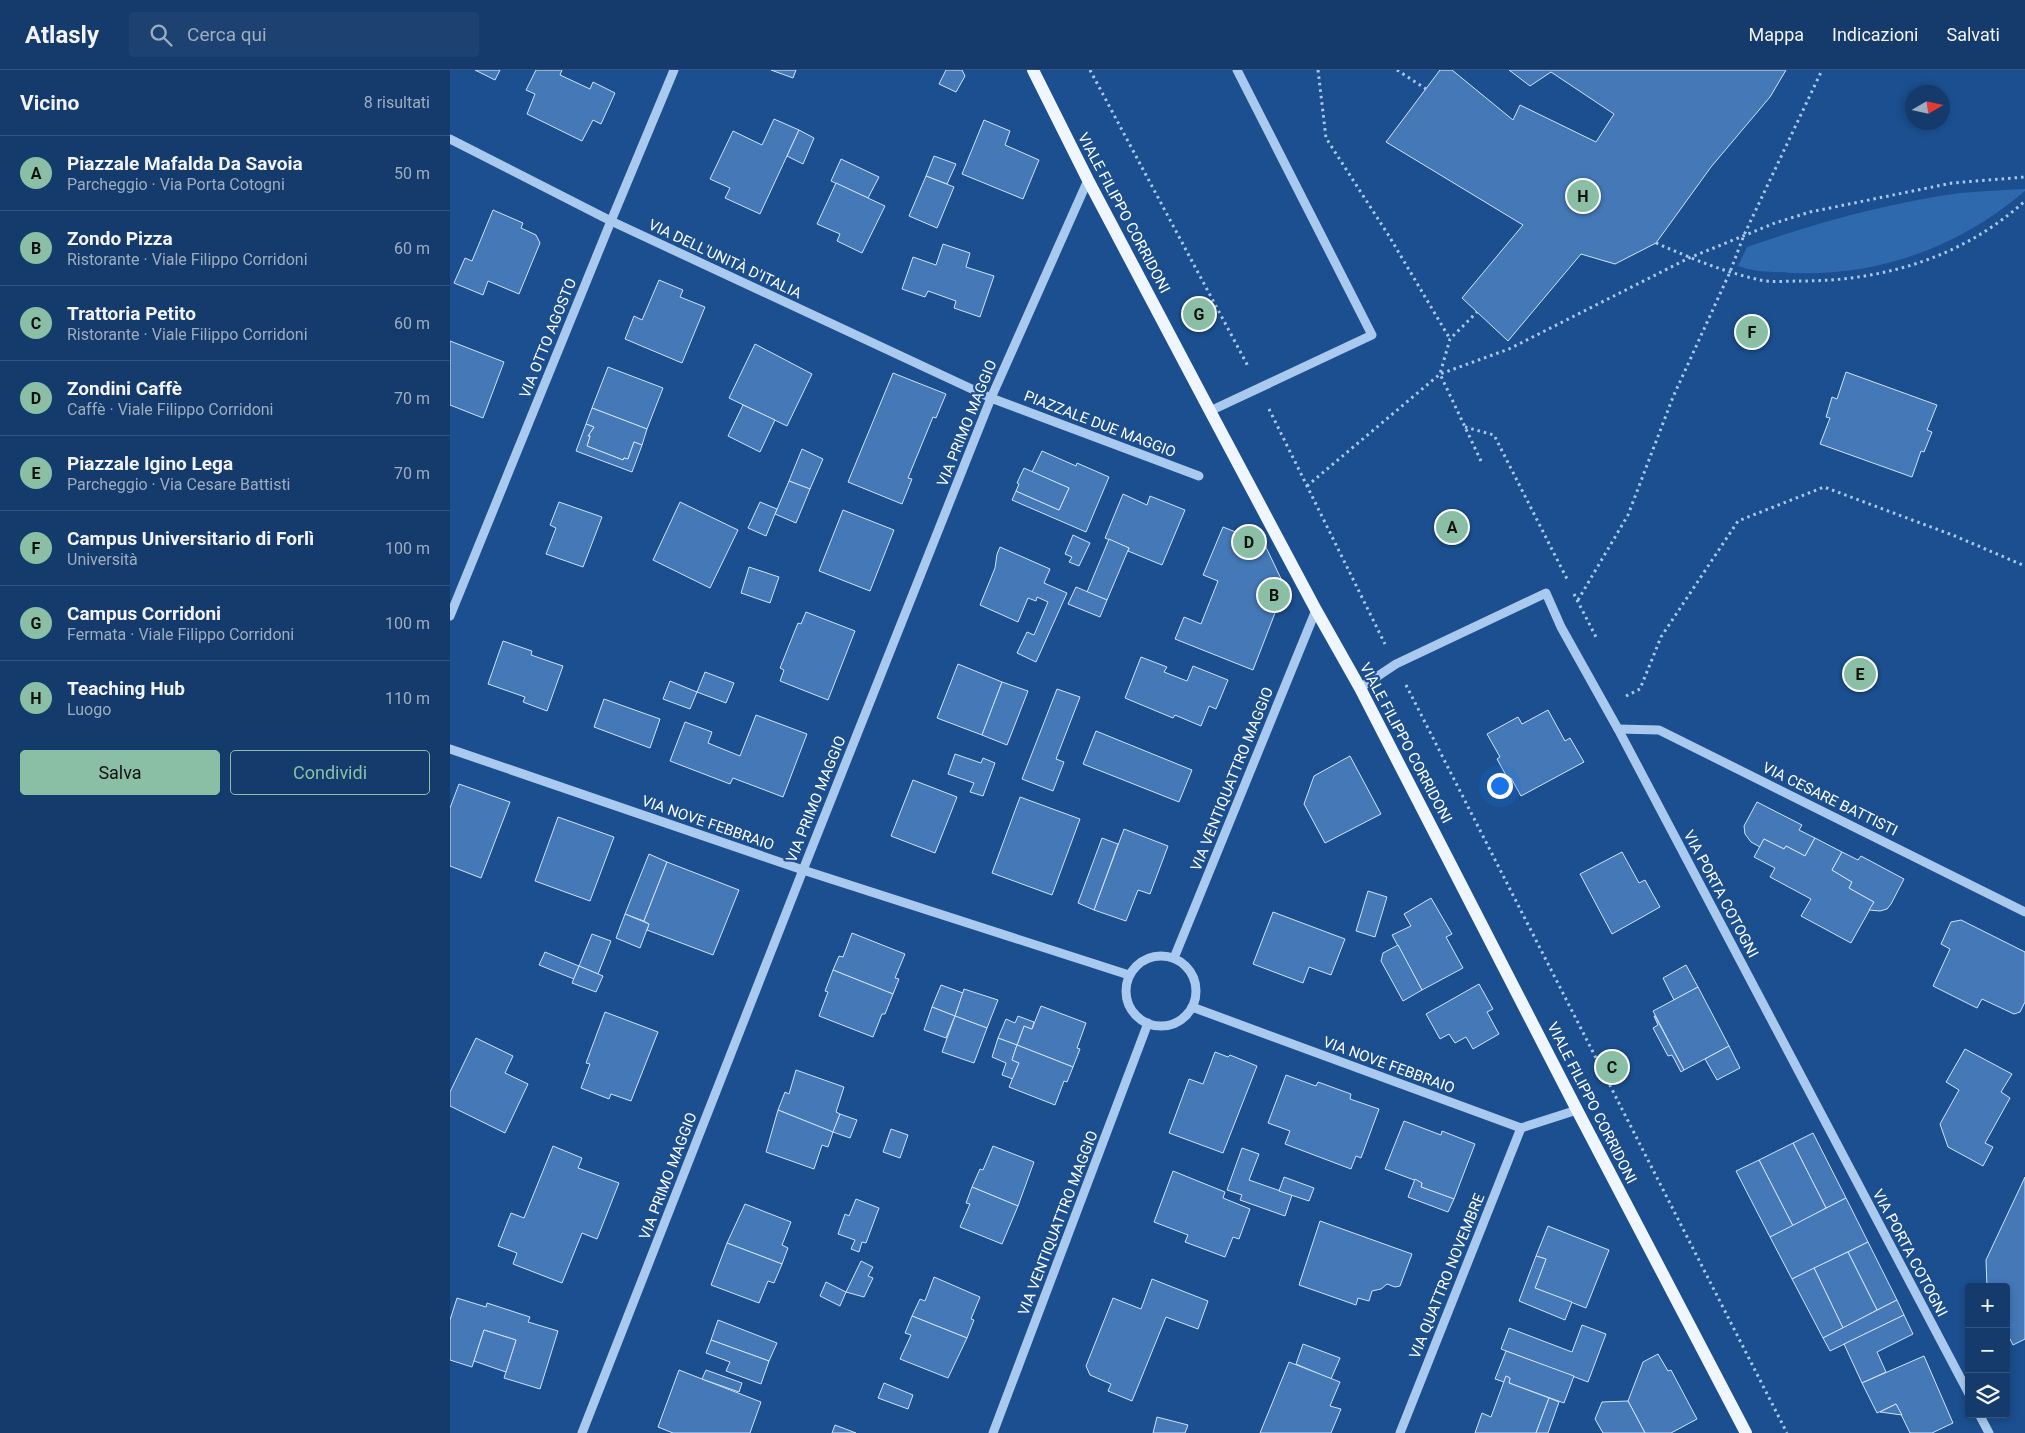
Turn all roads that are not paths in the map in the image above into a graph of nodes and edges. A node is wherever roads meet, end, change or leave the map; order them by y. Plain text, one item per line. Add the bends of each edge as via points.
1 (674, 70) edge
2 (1033, 70) edge
3 (1237, 70) edge
4 (450, 139) edge
5 (1088, 180) junction
6 (611, 221) junction
7 (991, 398) junction
8 (1210, 411) junction
9 (1199, 476) dead end
10 (1316, 610) junction
11 (450, 616) edge
12 (1360, 688) junction
13 (1618, 729) junction
14 (450, 749) edge
15 (802, 870) junction
16 (2025, 912) edge
17 (1174, 958) junction
18 (1129, 975) junction
19 (1192, 1007) junction
20 (1148, 1023) junction
21 (1576, 1110) junction
22 (1521, 1128) junction
23 (1965, 1386) edge
24 (1982, 1418) edge
25 (582, 1433) edge
26 (993, 1433) edge
27 (1400, 1433) edge
28 (1746, 1433) edge
29 (1989, 1433) edge

1 - 6 street, VIA OTTO AGOSTO
2 - 5 main road, VIALE FILIPPO CORRIDONI
3 - 8 street via 1372,335
4 - 6 street, VIA DELL'UNITÀ D'ITALIA
5 - 7 street, VIA PRIMO MAGGIO
5 - 8 main road, VIALE FILIPPO CORRIDONI
6 - 7 street, VIA DELL'UNITÀ D'ITALIA
6 - 11 street, VIA OTTO AGOSTO
7 - 9 street, PIAZZALE DUE MAGGIO
7 - 15 street, VIA PRIMO MAGGIO
8 - 10 main road, VIALE FILIPPO CORRIDONI
10 - 12 main road, VIALE FILIPPO CORRIDONI
10 - 17 street, VIA VENTIQUATTRO MAGGIO
12 - 13 street, VIA PORTA COTOGNI via 1396,664 1546,593 1561,627
12 - 21 main road, VIALE FILIPPO CORRIDONI
13 - 16 street, VIA CESARE BATTISTI via 1659,730
13 - 23 street, VIA PORTA COTOGNI
14 - 15 street, VIA NOVE FEBBRAIO
15 - 18 street, VIA NOVE FEBBRAIO
15 - 25 street, VIA PRIMO MAGGIO
17 - 18 street via 1153,956 1143,960
17 - 19 street via 1191,973 1195,984
18 - 20 street via 1126,998 1138,1017
19 - 20 street via 1186,1015 1168,1025
19 - 22 street, VIA NOVE FEBBRAIO
20 - 26 street, VIA VENTIQUATTRO MAGGIO
21 - 22 street
21 - 28 main road, VIALE FILIPPO CORRIDONI
22 - 27 street, VIA QUATTRO NOVEMBRE
24 - 29 street

